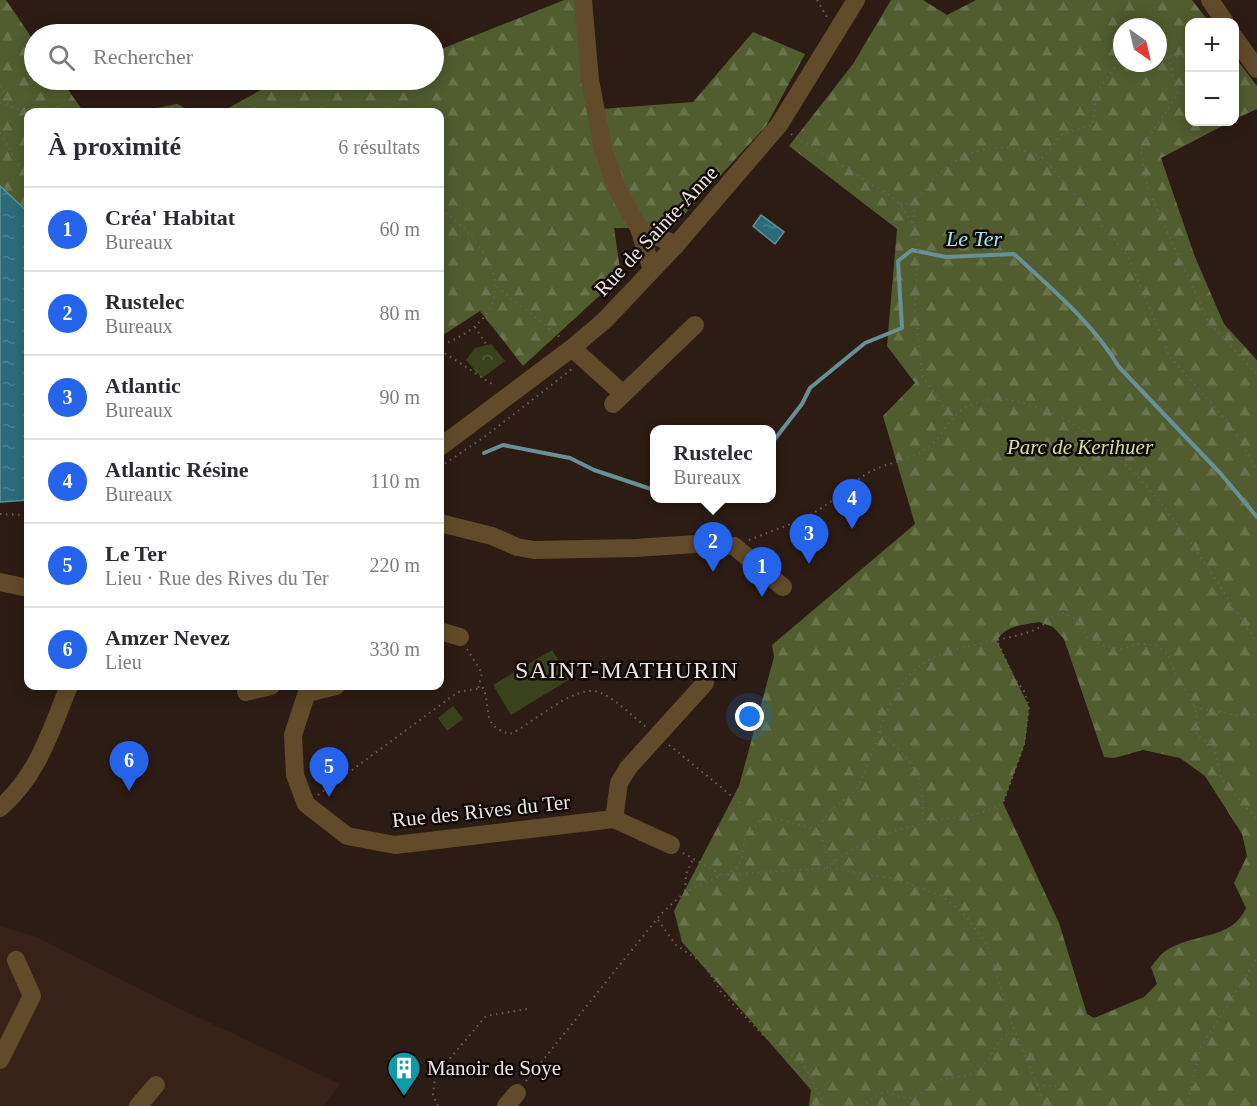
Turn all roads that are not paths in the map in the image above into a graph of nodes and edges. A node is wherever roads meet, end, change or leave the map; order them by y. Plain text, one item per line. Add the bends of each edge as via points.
1 (583, 0) edge
2 (855, 0) edge
3 (1210, 0) edge
4 (1222, 18) edge
5 (1239, 42) edge
6 (1254, 57) edge
7 (639, 228) junction
8 (676, 244) junction
9 (652, 270) junction
10 (695, 325) dead end
11 (577, 354) junction
12 (444, 444) edge
13 (444, 525) edge
14 (0, 582) edge
15 (24, 587) edge
16 (783, 587) dead end
17 (444, 632) edge
18 (459, 637) road end
19 (705, 684) dead end
20 (67, 690) edge
21 (254, 690) edge
22 (308, 690) edge
23 (246, 692) dead end
24 (0, 808) edge
25 (614, 819) junction
26 (671, 845) dead end
27 (16, 960) dead end
28 (0, 1060) edge
29 (156, 1085) dead end
30 (138, 1106) edge

1 - 7 street via 590,80 603,149 618,191
2 - 8 street, Rue de Sainte-Anne via 779,125
3 - 4 street
5 - 6 street
7 - 8 street
7 - 9 street
8 - 9 street, Rue de Sainte-Anne
9 - 11 street, Rue de Sainte-Anne
10 - 11 street via 623,394
11 - 12 street, Rue de Sainte-Anne
13 - 16 street via 534,550 734,546
14 - 15 street
17 - 18 street
19 - 25 street via 628,768 619,783
20 - 24 street via 34,770
21 - 23 street
22 - 25 street, Rue des Rives du Ter via 293,735 295,775 306,804 347,836 395,845
25 - 26 street
27 - 28 street via 32,996
29 - 30 street

